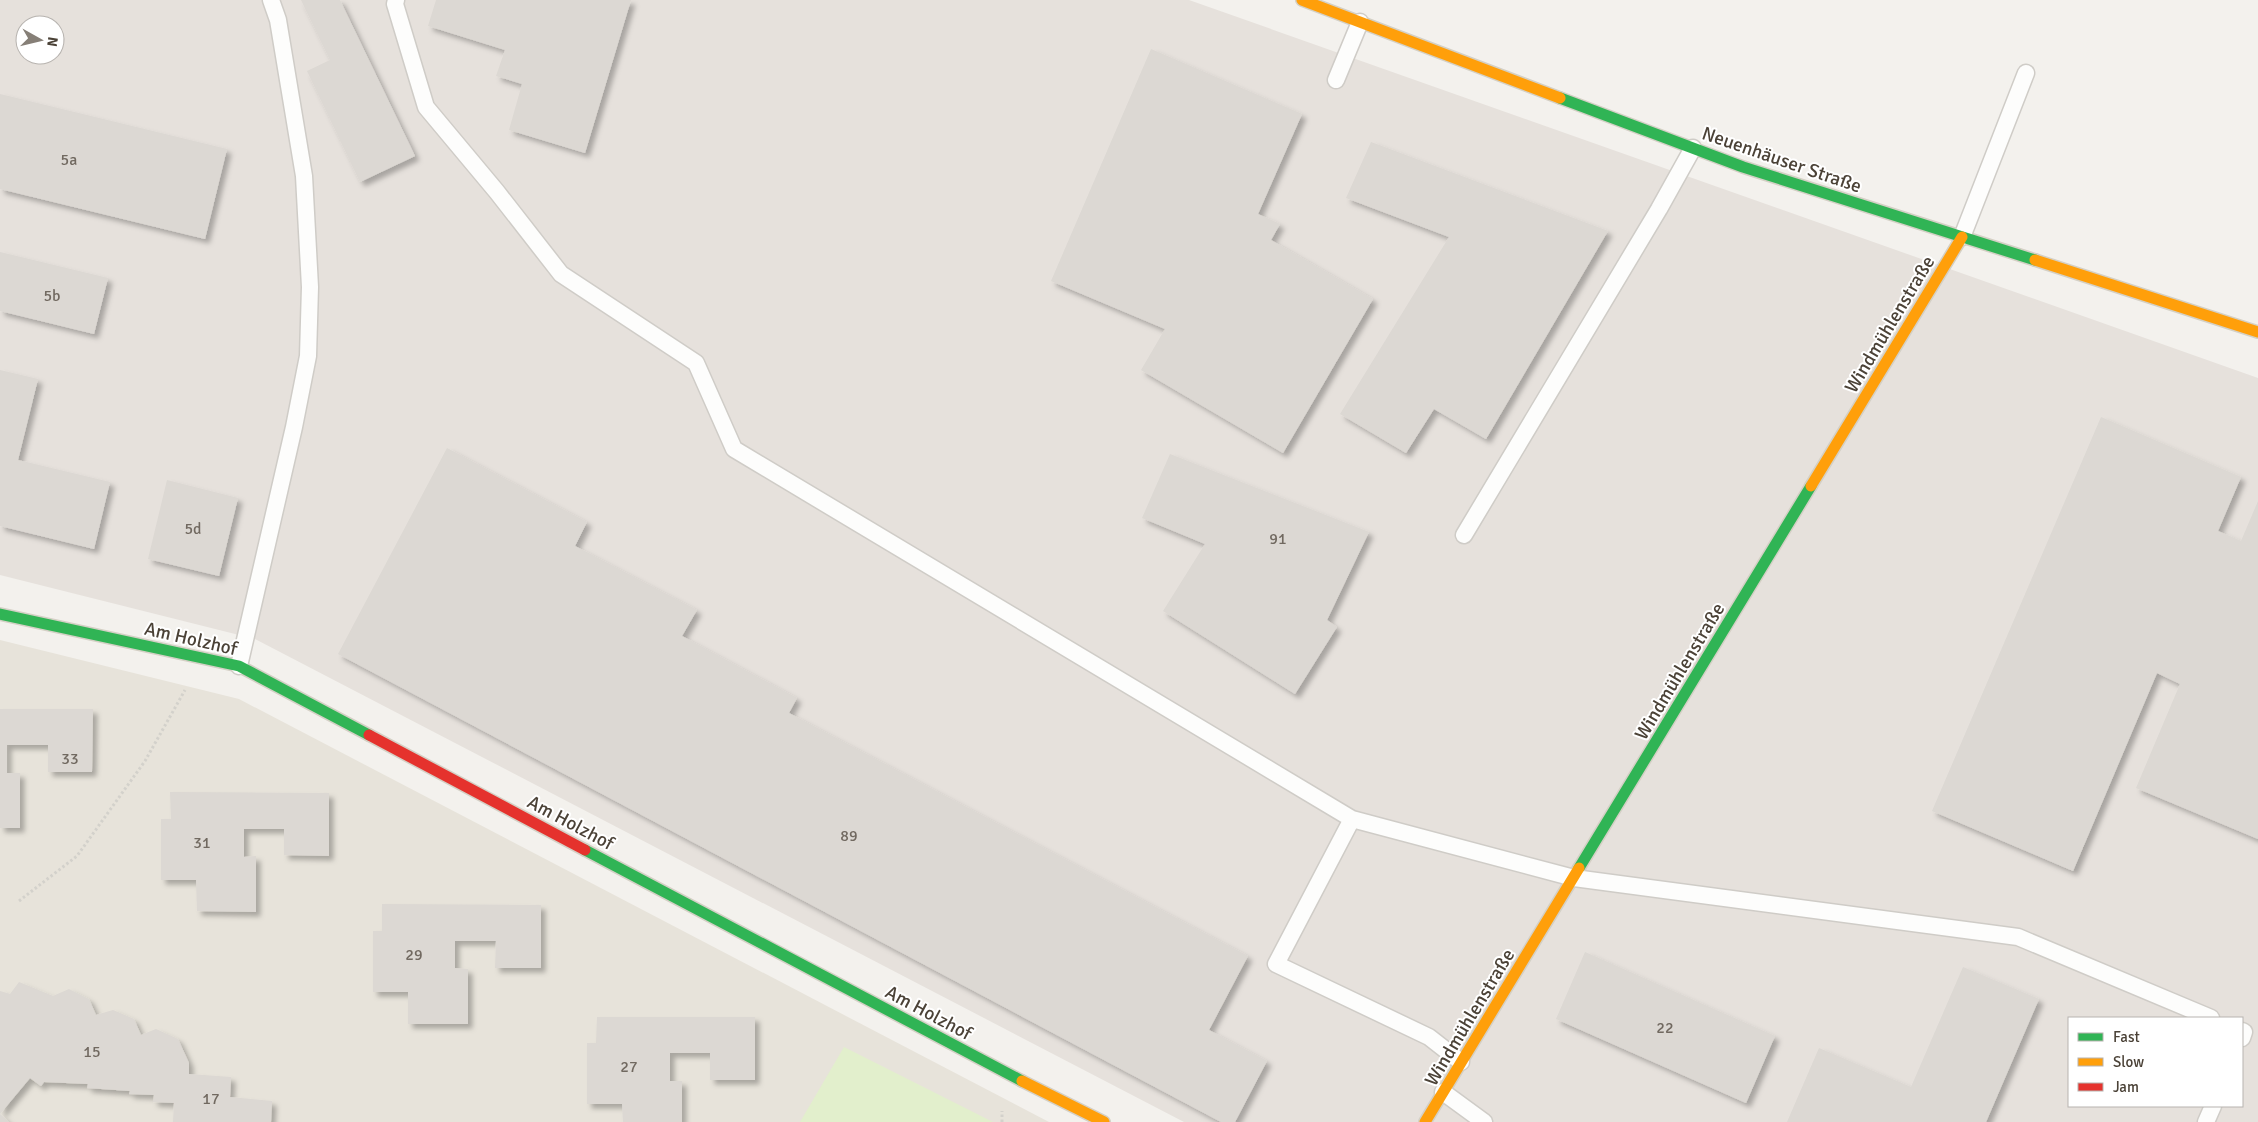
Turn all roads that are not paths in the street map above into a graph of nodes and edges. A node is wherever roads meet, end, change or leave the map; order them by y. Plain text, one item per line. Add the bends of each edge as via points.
1 (271, 0) edge
2 (396, 0) edge
3 (1302, 0) edge
4 (1360, 22) junction
5 (2026, 73) dead end
6 (1336, 80) dead end
7 (1693, 148) junction
8 (1962, 237) junction
9 (2258, 332) edge
10 (1464, 535) dead end
11 (0, 614) edge
12 (239, 666) junction
13 (1352, 819) junction
14 (1574, 878) junction
15 (2209, 1017) edge
16 (1461, 1062) junction
17 (1443, 1092) junction
18 (2213, 1107) edge
19 (1104, 1122) edge
20 (1425, 1122) edge
21 (1484, 1122) edge
22 (2206, 1122) edge

1 - 12 lane via 278,20 304,176 310,287 308,356
2 - 13 lane via 426,107 561,274 696,363 734,449
3 - 4 street, Neuenhäuser Straße
4 - 6 lane
4 - 7 street, Neuenhäuser Straße
5 - 8 lane
7 - 8 street, Neuenhäuser Straße
7 - 10 lane
8 - 9 street, Neuenhäuser Straße
8 - 14 street, Windmühlenstraße
11 - 12 street, Am Holzhof
12 - 19 street, Am Holzhof
13 - 14 lane
13 - 16 lane via 1276,964 1429,1036
14 - 15 lane via 2018,937
14 - 16 street, Windmühlenstraße
16 - 17 street, Windmühlenstraße
17 - 20 street, Windmühlenstraße
17 - 21 lane
18 - 22 lane

